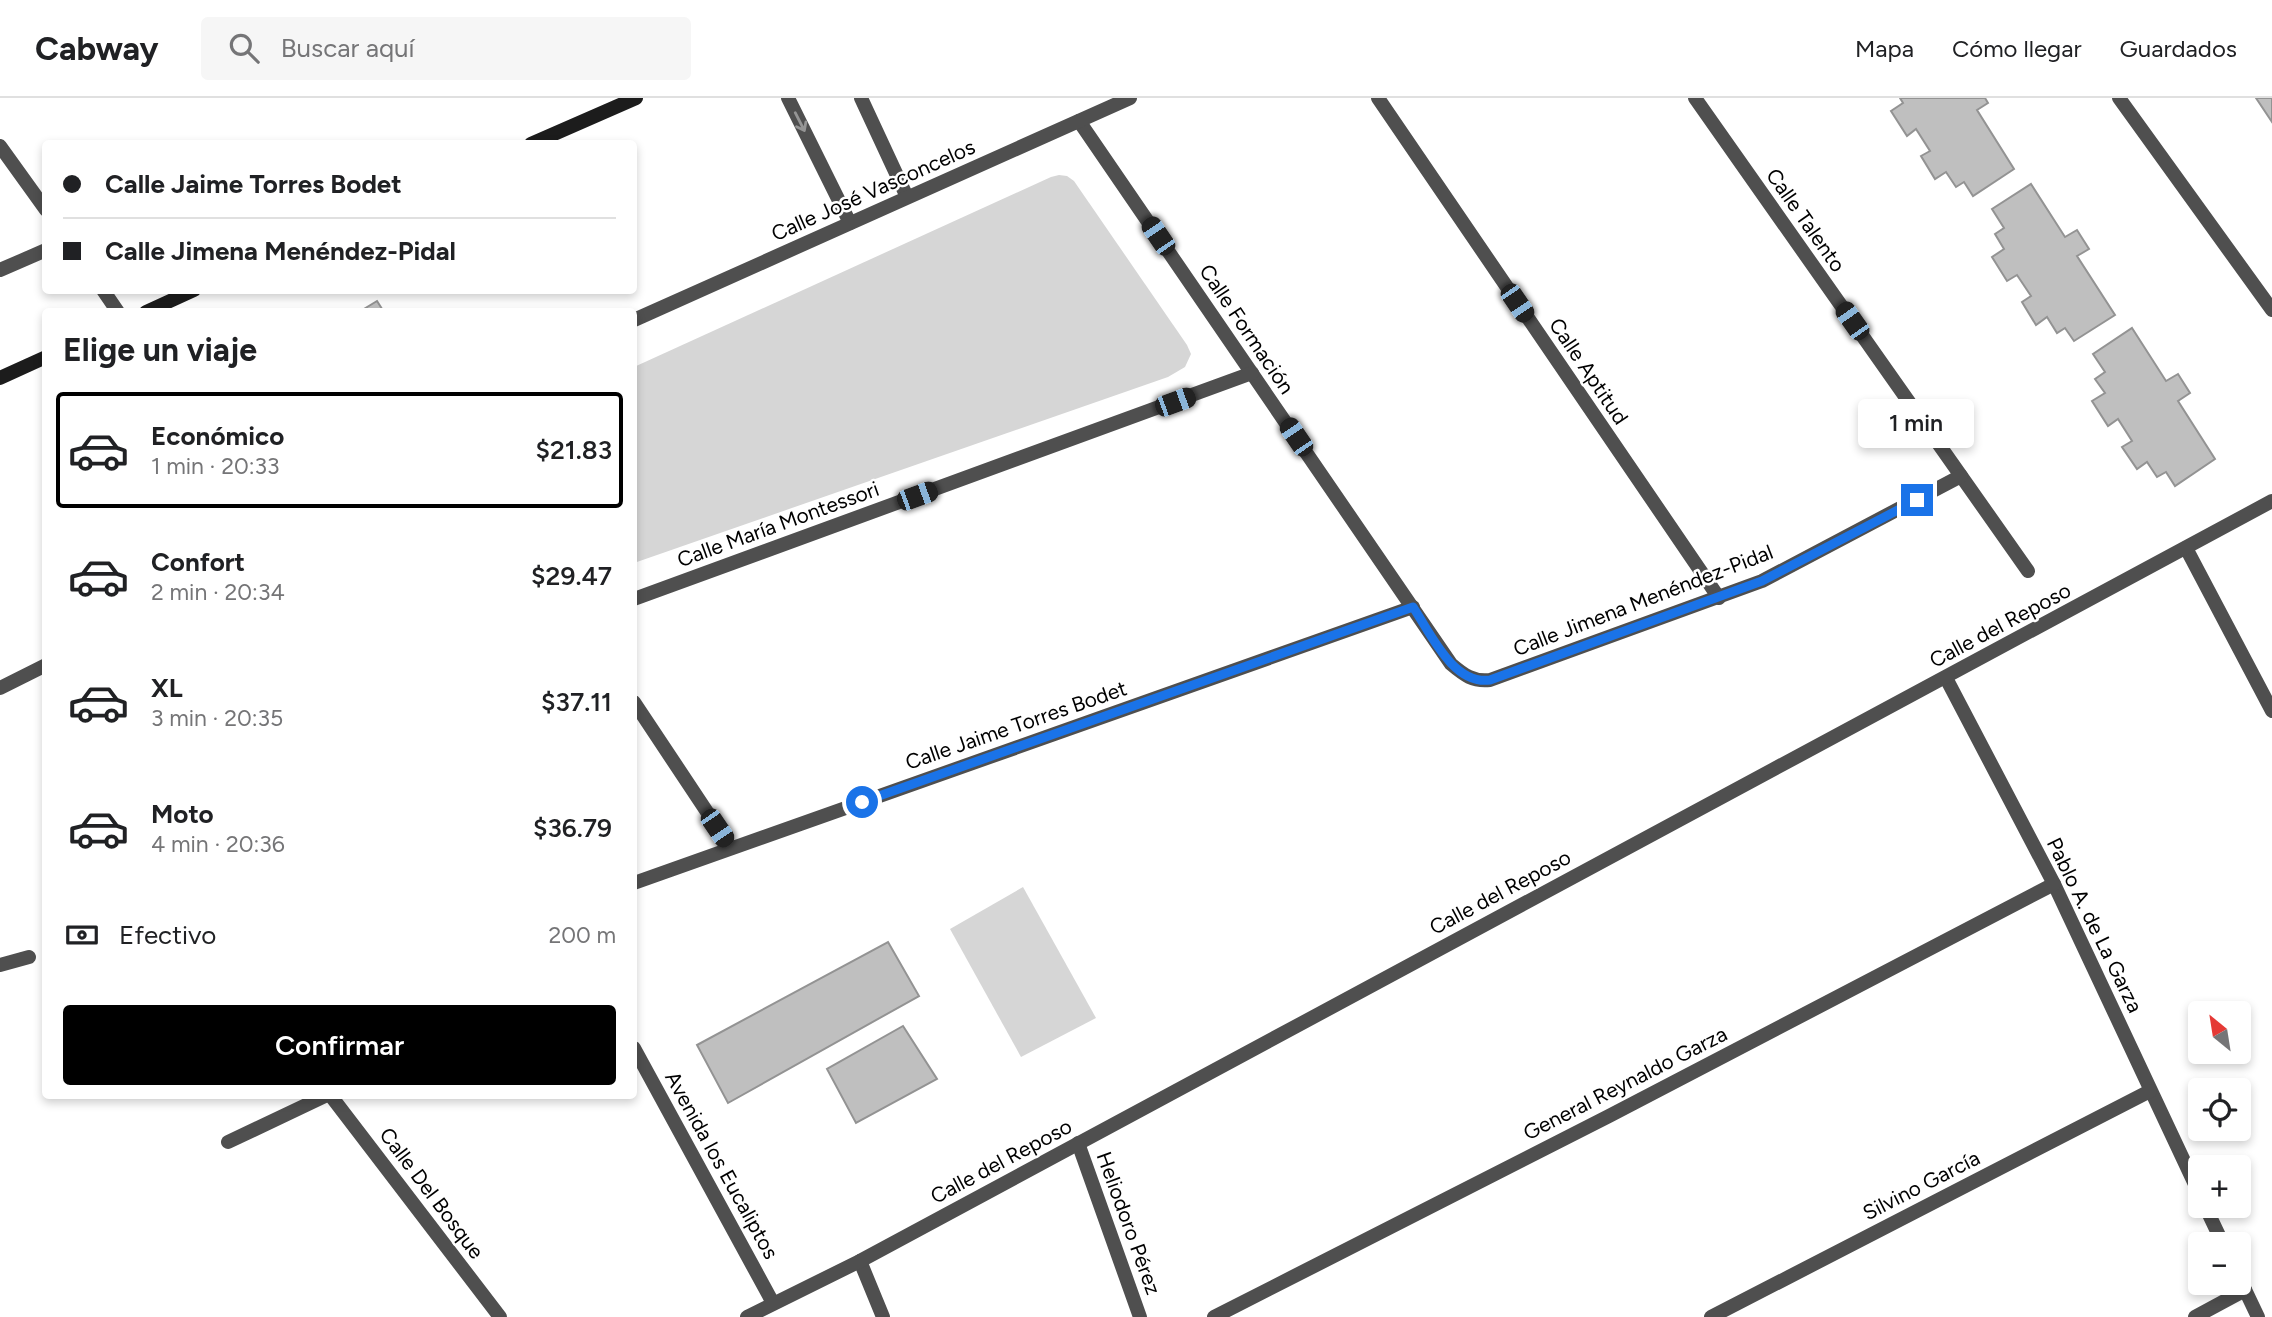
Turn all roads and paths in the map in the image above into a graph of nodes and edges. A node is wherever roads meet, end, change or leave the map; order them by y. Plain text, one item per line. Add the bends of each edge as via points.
1 (636, 98) edge
2 (788, 98) edge
3 (861, 98) edge
4 (1130, 98) edge
5 (1378, 98) edge
6 (1695, 98) edge
7 (2119, 98) edge
8 (1079, 121) junction
9 (540, 140) edge
10 (0, 146) edge
11 (907, 197) junction
12 (42, 204) edge
13 (850, 223) junction
14 (42, 252) edge
15 (0, 270) edge
16 (185, 294) edge
17 (155, 308) edge
18 (2272, 310) edge
19 (637, 319) edge
20 (42, 359) edge
21 (1252, 373) junction
22 (0, 378) edge
23 (1961, 477) junction
24 (2272, 501) edge
25 (2186, 548) junction
26 (2028, 571) dead end
27 (637, 598) edge
28 (1719, 598) junction
29 (1413, 607) junction
30 (1451, 664) joint
31 (42, 667) edge
32 (1946, 678) junction
33 (0, 688) edge
34 (637, 707) edge
35 (2272, 711) edge
36 (731, 848) junction
37 (637, 882) edge
38 (2053, 884) junction
39 (29, 957) dead end
40 (0, 965) edge
41 (637, 1054) edge
42 (2150, 1091) junction
43 (319, 1099) edge
44 (333, 1099) edge
45 (228, 1142) dead end
46 (1078, 1143) junction
47 (2188, 1170) edge
48 (860, 1261) junction
49 (2236, 1295) edge
50 (2247, 1295) edge
51 (773, 1303) junction
52 (500, 1317) edge
53 (747, 1317) edge
54 (883, 1317) edge
55 (1140, 1317) edge
56 (1214, 1317) edge
57 (1711, 1317) edge
58 (2195, 1317) edge
59 (2258, 1317) edge

1 - 9 street
2 -> 13 street
3 - 11 street
4 - 8 street, Calle José Vasconcelos
5 - 28 street, Calle Aptitud
6 - 23 street, Calle Talento
7 - 18 street
8 - 11 street, Calle José Vasconcelos
8 - 21 street, Calle Formación
10 - 12 street
11 - 13 street, Calle José Vasconcelos
13 - 19 street, Calle José Vasconcelos
14 - 15 street
16 - 17 street
20 - 22 street
21 - 27 street, Calle María Montessori
21 - 29 street, Calle Formación
23 - 26 street, Calle Talento
23 - 28 street, Calle Jimena Menéndez-Pidal via 1762,581
24 - 25 street, Calle del Reposo
25 - 32 street, Calle del Reposo
25 - 35 street
28 - 30 street, Calle Jimena Menéndez-Pidal via 1490,680 1470,679
29 - 30 street, Calle Formación
29 - 36 street, Calle Jaime Torres Bodet
31 - 33 street
32 - 38 street, Pablo A. de La Garza
32 - 46 street, Calle del Reposo
34 - 36 street
36 - 37 street, Calle Jaime Torres Bodet
38 - 42 street, Pablo A. de La Garza
38 - 56 street, General Reynaldo Garza
39 - 40 street
41 - 51 street, Avenida los Eucaliptos
42 - 47 street, Pablo A. de La Garza
42 - 57 street, Silvino García
43 - 45 street
44 - 52 street, Calle Del Bosque
46 - 48 street, Calle del Reposo
46 - 55 street, Heliodoro Pérez
48 - 51 street, Calle del Reposo
48 - 54 street
49 - 58 street
50 - 59 street
51 - 53 street, Calle del Reposo

